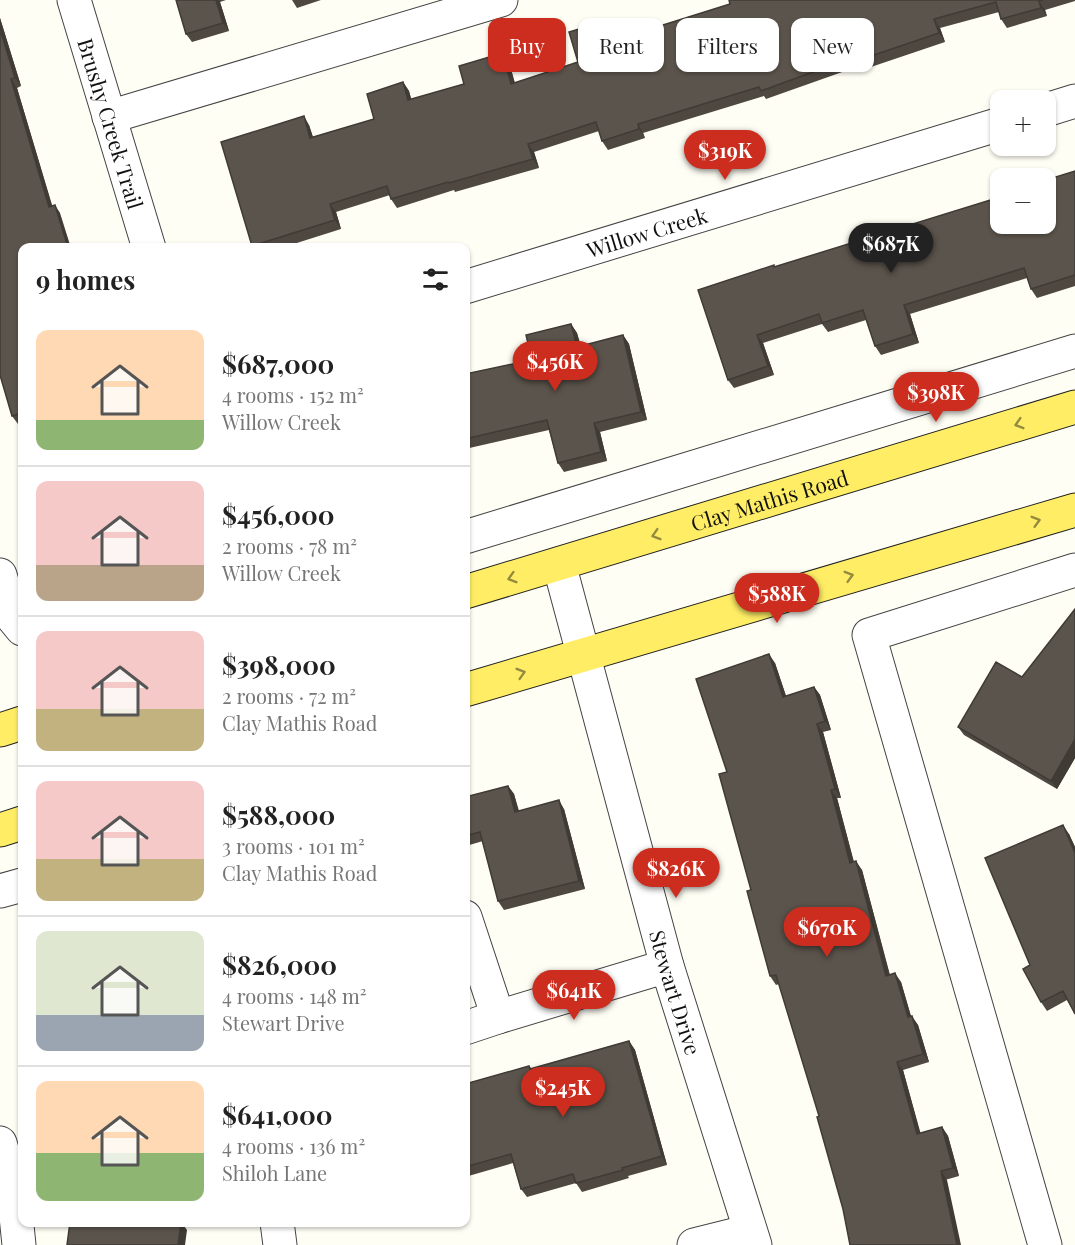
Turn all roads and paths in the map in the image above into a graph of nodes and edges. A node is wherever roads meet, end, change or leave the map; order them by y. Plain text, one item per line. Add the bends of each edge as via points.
1 (74, 0) edge
2 (501, 0) edge
3 (1075, 101) edge
4 (1056, 107) edge
5 (109, 117) junction
6 (990, 127) edge
7 (147, 243) edge
8 (470, 285) edge
9 (1075, 351) edge
10 (1075, 407) edge
11 (1075, 510) edge
12 (470, 535) edge
13 (559, 564) junction
14 (1075, 570) edge
15 (0, 575) edge
16 (470, 591) edge
17 (18, 624) edge
18 (584, 654) junction
19 (470, 688) edge
20 (18, 724) edge
21 (0, 730) edge
22 (18, 824) edge
23 (0, 830) edge
24 (18, 886) edge
25 (0, 891) edge
26 (470, 932) edge
27 (667, 966) junction
28 (498, 1017) junction
29 (470, 1026) edge
30 (0, 1143) edge
31 (278, 1227) edge
32 (752, 1238) edge
33 (19, 1245) edge
34 (280, 1245) edge
35 (694, 1245) edge
36 (1045, 1245) edge

1 - 5 street, Brushy Creek Trail
2 - 5 street
3 - 4 street
5 - 7 street, Brushy Creek Trail
6 - 8 street, Willow Creek
9 - 12 street
10 -> 13 main road, Clay Mathis Road
18 -> 11 main road
13 -> 16 main road, Clay Mathis Road
13 - 18 street, Stewart Drive
14 - 36 street via 869,635
15 - 17 street
19 -> 18 main road
18 - 27 street, Stewart Drive
20 - 21 main road
22 - 23 main road
24 - 25 street
26 - 28 street
27 - 28 street
27 - 32 street, Stewart Drive
28 - 29 street
30 - 33 street via 13,1187
31 - 34 street
32 - 35 street

